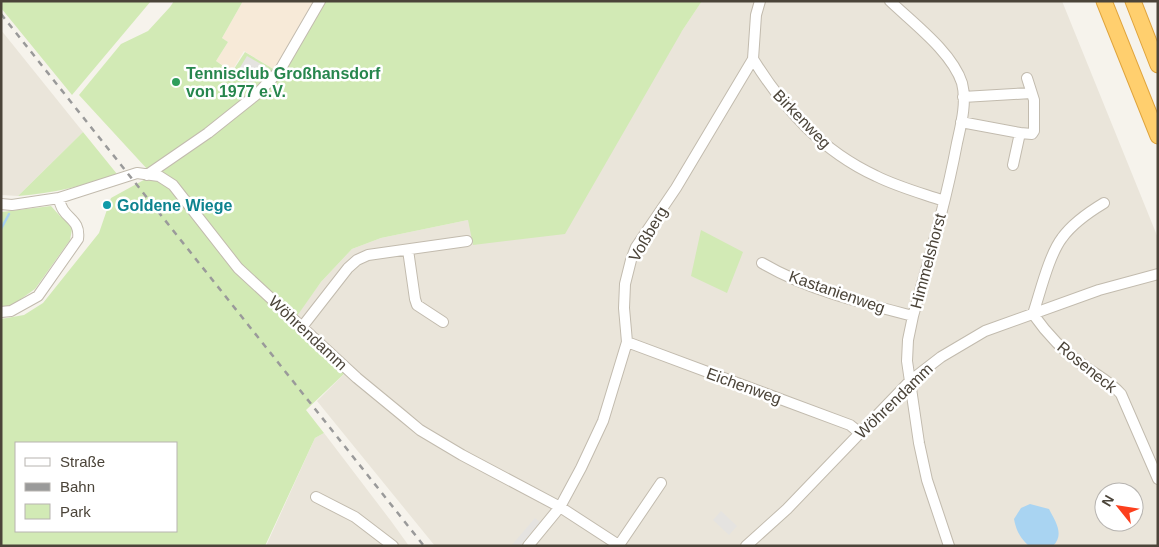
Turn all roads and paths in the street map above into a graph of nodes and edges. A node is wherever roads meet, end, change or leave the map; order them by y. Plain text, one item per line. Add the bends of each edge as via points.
1 (320, 1) edge
2 (760, 1) edge
3 (890, 1) edge
4 (1104, 1) edge
5 (1133, 1) edge
6 (753, 60) junction
7 (1158, 65) edge
8 (1026, 78) dead end
9 (1032, 93) junction
10 (963, 98) junction
11 (962, 122) junction
12 (1020, 133) junction
13 (1158, 136) edge
14 (1013, 165) dead end
15 (147, 175) junction
16 (59, 198) junction
17 (944, 201) junction
18 (1104, 203) dead end
19 (1, 204) edge
20 (467, 241) dead end
21 (408, 250) junction
22 (762, 263) dead end
23 (1158, 274) edge
24 (1, 312) edge
25 (1033, 314) junction
26 (913, 316) junction
27 (443, 322) dead end
28 (302, 327) junction
29 (627, 342) junction
30 (910, 381) junction
31 (860, 433) junction
32 (1158, 479) edge
33 (662, 483) dead end
34 (316, 497) dead end
35 (560, 507) junction
36 (393, 546) edge
37 (528, 546) edge
38 (620, 546) edge
39 (746, 546) edge
40 (949, 546) edge

1 - 15 street via 280,70 257,94
2 - 6 street, Voßberg
3 - 10 street, Himmelshorst via 949,60 962,84
4 - 13 highway
5 - 7 highway
6 - 17 street, Birkenweg via 787,107 830,150 875,176
6 - 29 street, Voßberg via 676,188 636,247 625,284
8 - 9 street
9 - 10 street
9 - 12 street via 1034,132 1030,135
10 - 11 street, Himmelshorst
11 - 12 street
11 - 17 street, Himmelshorst
12 - 14 street
15 - 16 street, Wöhrendamm via 137,173
15 - 28 street, Wöhrendamm via 159,176 174,185 238,268
16 - 19 street, Wöhrendamm
16 - 24 street via 60,209 77,225 78,239 38,296 11,311
17 - 26 street, Himmelshorst
18 - 25 street via 1061,239
20 - 21 street
21 - 27 street via 417,305
21 - 28 street via 368,255 357,260
22 - 26 street, Kastanienweg via 799,281 871,306
23 - 25 street, Wöhrendamm via 1099,290
25 - 30 street, Wöhrendamm via 985,332 941,357
25 - 32 street, Roseneck via 1070,356 1121,394
26 - 30 street, Himmelshorst via 907,361
28 - 35 street, Wöhrendamm via 420,430
29 - 31 street, Eichenweg via 850,425
29 - 35 street, Voßberg via 603,421
30 - 31 street, Wöhrendamm
30 - 40 street, Himmelshorst via 927,480
31 - 39 street, Wöhrendamm via 787,509
33 - 38 street
34 - 36 street via 355,517
35 - 37 street, Voßberg
35 - 38 street, Wöhrendamm

